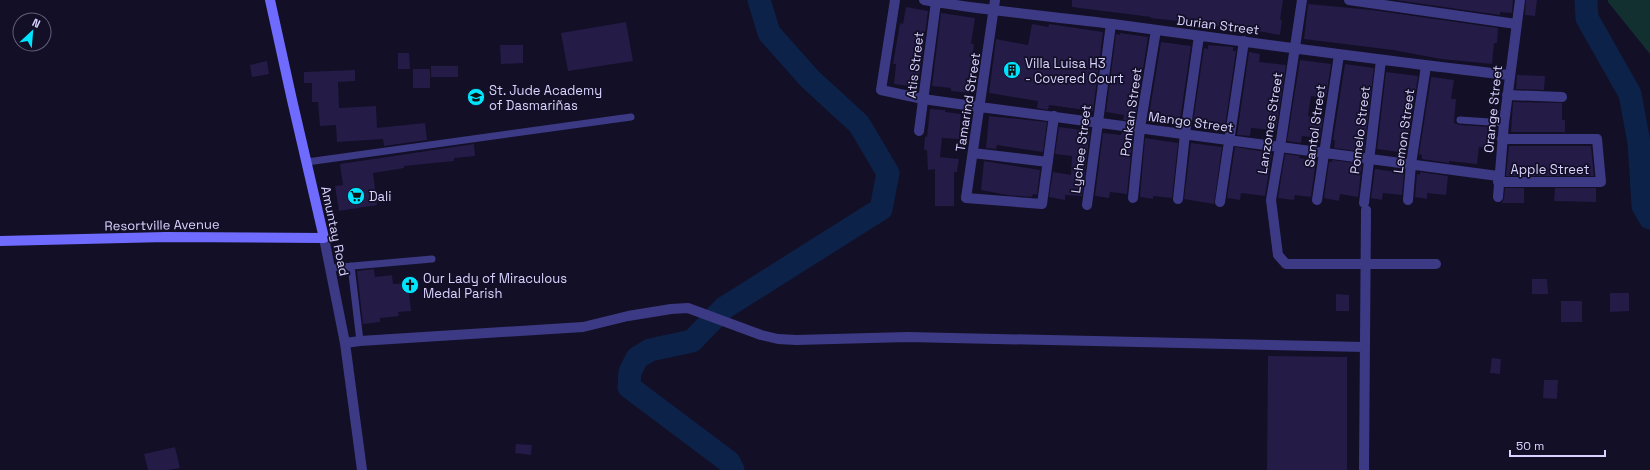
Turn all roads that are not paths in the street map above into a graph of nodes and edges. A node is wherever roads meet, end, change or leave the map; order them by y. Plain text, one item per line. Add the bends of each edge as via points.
1 (270, 0) edge
2 (895, 0) edge
3 (924, 0) edge
4 (995, 0) edge
5 (1302, 0) edge
6 (1349, 0) edge
7 (1520, 0) edge
8 (936, 2) junction
9 (994, 11) junction
10 (1111, 24) junction
11 (1516, 24) junction
12 (1156, 30) junction
13 (1199, 36) junction
14 (1244, 41) junction
15 (1294, 49) junction
16 (1339, 55) junction
17 (1381, 60) junction
18 (1426, 66) junction
19 (1509, 75) junction
20 (1507, 95) junction
21 (1562, 97) dead end
22 (923, 99) junction
23 (980, 107) junction
24 (1054, 116) junction
25 (631, 117) dead end
26 (1460, 120) dead end
27 (1098, 122) junction
28 (1504, 123) junction
29 (1140, 128) junction
30 (919, 131) dead end
31 (1185, 134) junction
32 (1502, 138) junction
33 (1228, 140) junction
34 (1280, 147) junction
35 (973, 152) junction
36 (1325, 152) junction
37 (1370, 158) junction
38 (307, 162) junction
39 (1048, 162) junction
40 (1411, 164) junction
41 (1498, 179) junction
42 (1498, 197) dead end
43 (1132, 198) dead end
44 (1178, 199) dead end
45 (1317, 200) dead end
46 (1408, 200) dead end
47 (1220, 202) dead end
48 (1087, 205) dead end
49 (324, 238) junction
50 (0, 241) edge
51 (432, 259) dead end
52 (1436, 264) dead end
53 (1366, 265) junction
54 (351, 266) junction
55 (330, 268) junction
56 (360, 341) junction
57 (345, 343) junction
58 (1365, 347) junction
59 (362, 470) edge
60 (1364, 470) edge

1 - 38 street, Amuntay Road
2 - 22 street, Mango Street via 881,90
3 - 8 street, Durian Street
4 - 9 street, Tamarind Street
5 - 15 street, Lanzones Street
6 - 11 street
7 - 11 street, Orange Street
8 - 9 street, Durian Street
8 - 22 street, Atis Street
9 - 10 street, Durian Street
9 - 23 street, Tamarind Street
10 - 12 street, Durian Street
10 - 27 street, Lychee Street
11 - 19 street, Orange Street
12 - 13 street, Durian Street
12 - 29 street, Ponkan Street
13 - 14 street, Durian Street
13 - 31 street
14 - 15 street, Durian Street
14 - 33 street
15 - 16 street, Durian Street
15 - 34 street, Lanzones Street
16 - 17 street, Durian Street
16 - 36 street, Santol Street
17 - 18 street, Durian Street
17 - 37 street, Pomelo Street
18 - 19 street, Durian Street
18 - 40 street, Lemon Street
19 - 20 street, Orange Street
20 - 21 street
20 - 28 street, Orange Street
22 - 23 street, Mango Street
22 - 30 street, Atis Street
23 - 24 street, Mango Street
23 - 35 street, Tamarind Street
24 - 27 street, Mango Street
24 - 39 street
25 - 38 lane
26 - 28 lane
27 - 29 street, Mango Street
27 - 48 street, Lychee Street
28 - 32 street, Orange Street
29 - 31 street, Mango Street
29 - 43 street, Ponkan Street
31 - 33 street, Mango Street
31 - 44 street
32 - 41 street, Orange Street
32 - 41 street, Apple Street via 1597,139 1601,182
33 - 34 street, Mango Street
33 - 47 street
34 - 36 street, Mango Street
34 - 53 street, Lanzones Street via 1270,200 1278,255 1286,264
35 - 39 street
35 - 39 street, Tamarind Street via 966,198 1042,204
36 - 37 street, Mango Street
36 - 45 street, Santol Street
37 - 40 street, Mango Street
37 - 53 street, Pomelo Street via 1365,206
38 - 49 street, Amuntay Road
40 - 41 street, Mango Street
40 - 46 street, Lemon Street
41 - 42 street, Orange Street
49 - 50 street, Resortville Avenue via 166,237
49 - 55 street, Amuntay Road
51 - 54 lane
52 - 53 street, Lanzones Street
53 - 58 street, Pomelo Street
54 - 55 lane
54 - 56 lane
55 - 57 street, Amuntay Road
56 - 57 street
56 - 58 street via 583,327 671,308 688,308 772,338 796,340 908,337
57 - 59 street, Amuntay Road
58 - 60 street, Pomelo Street

